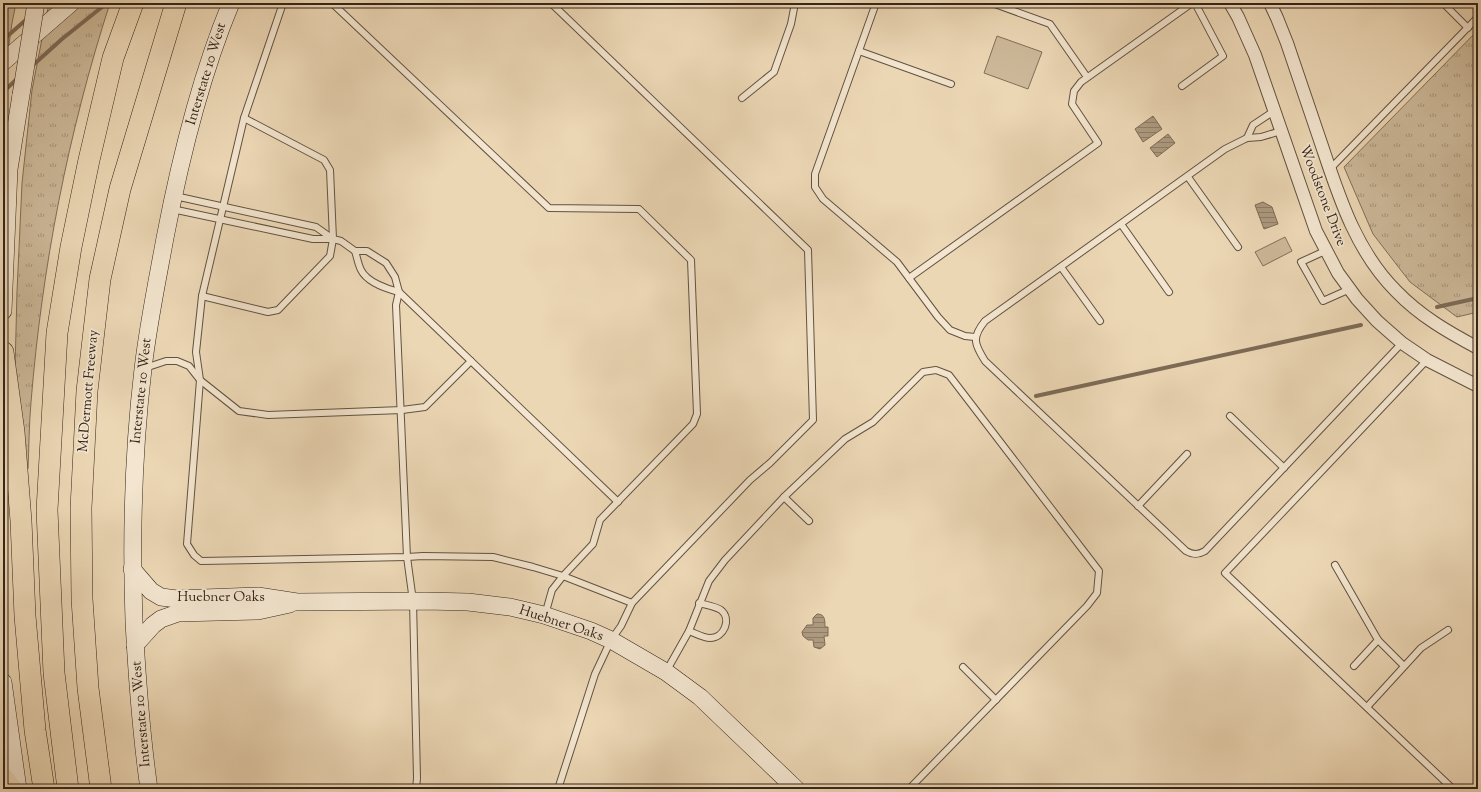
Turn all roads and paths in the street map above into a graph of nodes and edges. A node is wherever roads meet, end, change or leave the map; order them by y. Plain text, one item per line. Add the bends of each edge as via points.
1 (36, 3) edge
2 (71, 3) edge
3 (133, 3) edge
4 (176, 3) edge
5 (231, 3) edge
6 (283, 3) edge
7 (332, 3) edge
8 (551, 3) edge
9 (795, 3) edge
10 (876, 3) edge
11 (992, 3) edge
12 (1194, 3) edge
13 (1230, 3) edge
14 (1270, 3) edge
15 (1443, 3) edge
16 (1478, 17) edge
17 (1468, 28) junction
18 (859, 51) junction
19 (3, 62) edge
20 (1087, 77) junction
21 (951, 84) dead end
22 (1182, 86) dead end
23 (742, 98) dead end
24 (1274, 111) junction
25 (244, 118) junction
26 (1281, 131) junction
27 (1246, 138) junction
28 (1330, 169) junction
29 (1188, 177) junction
30 (172, 202) junction
31 (223, 207) junction
32 (220, 220) junction
33 (1121, 224) junction
34 (332, 238) junction
35 (1238, 247) dead end
36 (356, 251) junction
37 (1325, 251) junction
38 (1061, 267) junction
39 (908, 278) junction
40 (1350, 289) junction
41 (399, 292) junction
42 (1169, 292) dead end
43 (202, 296) junction
44 (3, 311) edge
45 (1100, 321) dead end
46 (975, 337) junction
47 (1402, 343) junction
48 (1478, 348) edge
49 (3, 352) edge
50 (1427, 360) junction
51 (472, 361) junction
52 (143, 369) junction
53 (200, 380) junction
54 (1478, 386) edge
55 (402, 410) junction
56 (1230, 416) dead end
57 (1187, 454) dead end
58 (1284, 468) junction
59 (784, 497) junction
60 (618, 502) junction
61 (1138, 506) junction
62 (809, 521) dead end
63 (407, 557) junction
64 (1335, 564) dead end
65 (132, 569) junction
66 (563, 576) junction
67 (413, 601) junction
68 (297, 602) junction
69 (699, 603) junction
70 (632, 604) junction
71 (544, 615) junction
72 (1448, 630) dead end
73 (689, 631) junction
74 (611, 640) junction
75 (1378, 640) junction
76 (136, 645) junction
77 (1354, 666) dead end
78 (1404, 666) junction
79 (963, 668) dead end
80 (666, 672) junction
81 (3, 682) edge
82 (996, 700) junction
83 (1367, 707) junction
84 (3, 777) edge
85 (13, 789) edge
86 (18, 789) edge
87 (44, 789) edge
88 (68, 789) edge
89 (101, 789) edge
90 (150, 789) edge
91 (416, 789) edge
92 (558, 789) edge
93 (796, 789) edge
94 (909, 789) edge
95 (1453, 789) edge

1 - 44 main road, bridge via 9,169
2 - 19 main road
3 - 88 highway via 113,58 89,160 57,333 47,510 54,672
4 - 89 highway, McDermott Freeway via 120,189 100,279 87,391 81,508 82,599 88,688
5 - 30 main road, Interstate 10 West via 219,31 202,88
6 - 25 lane
7 - 60 lane via 549,208 639,209 691,260 697,414 693,424
8 - 70 lane via 808,250 813,420 750,480
9 - 23 lane via 791,24 774,72
10 - 18 lane
11 - 20 lane via 1050,24
12 - 20 lane
12 - 22 lane via 1223,56
13 - 24 street, Woodstone Drive via 1255,55
14 - 28 street, Woodstone Drive via 1287,43
15 - 17 lane
16 - 17 lane
17 - 28 lane
18 - 21 lane
18 - 39 lane via 815,174 814,187 823,199 897,262
20 - 39 lane via 1074,91 1072,104 1098,143
24 - 26 street, Woodstone Drive
24 - 27 lane via 1253,125
25 - 31 lane
25 - 34 lane via 324,160 330,170
26 - 27 lane
26 - 37 street, Woodstone Drive
27 - 29 lane via 1225,149
28 - 48 street, Woodstone Drive via 1353,230 1365,253 1380,273 1395,291 1425,317
29 - 33 lane
29 - 35 lane
30 - 31 lane
30 - 32 lane
30 - 52 main road, Interstate 10 West
31 - 32 lane
31 - 34 lane via 316,227
32 - 34 lane via 313,239
32 - 43 lane
33 - 38 lane
33 - 42 lane
34 - 36 lane
34 - 43 lane via 330,256 278,310 268,312
36 - 41 lane via 361,271 371,280
36 - 41 lane via 367,251 386,263 395,277
37 - 40 street, Woodstone Drive
37 - 40 lane via 1301,262 1323,301
38 - 45 lane
38 - 46 lane via 985,321
39 - 46 lane via 950,330
40 - 47 street, Woodstone Drive via 1377,321
41 - 51 lane
41 - 55 lane via 396,305
43 - 53 lane via 196,352
46 - 61 lane via 977,348 986,361
47 - 50 street, Woodstone Drive
47 - 58 lane
49 - 87 highway via 21,521 25,616 35,730
50 - 54 street, Woodstone Drive
50 - 83 lane via 1225,573
51 - 55 lane via 425,407
51 - 60 lane
52 - 53 lane via 166,361 177,361 189,366
52 - 65 main road, Interstate 10 West via 132,506
53 - 55 lane via 239,411 268,415
53 - 63 lane via 187,544 200,561
55 - 63 lane
56 - 58 lane
57 - 61 lane
58 - 61 lane via 1205,551 1199,554 1186,551
59 - 62 lane
59 - 69 lane via 725,560 709,581
59 - 82 lane via 845,439 873,422 923,372 936,370 949,375 1098,571 1097,594
60 - 66 lane via 600,520 593,544
63 - 66 lane via 493,557
63 - 67 lane
64 - 75 lane
65 - 68 main road, Huebner Oaks via 151,591 161,597 177,599 258,596
65 - 76 main road, Interstate 10 West
66 - 70 lane
66 - 71 lane via 552,590
67 - 68 main road, Huebner Oaks
67 - 71 main road, Huebner Oaks via 468,602 510,607
67 - 91 lane
68 - 76 main road, Huebner Oaks via 258,611 178,613 153,625
69 - 73 lane
69 - 73 lane via 720,610 724,614 726,625 724,630 710,638
70 - 74 lane
71 - 74 main road, Huebner Oaks
72 - 78 lane via 1421,648
73 - 80 lane
74 - 80 main road, Huebner Oaks
74 - 92 lane via 596,674
75 - 77 lane
75 - 78 lane
76 - 90 main road, Interstate 10 West via 138,701
78 - 83 lane
79 - 82 lane
80 - 93 main road, Huebner Oaks via 700,697
81 - 86 main road
82 - 94 lane
83 - 95 lane
84 - 85 main road

